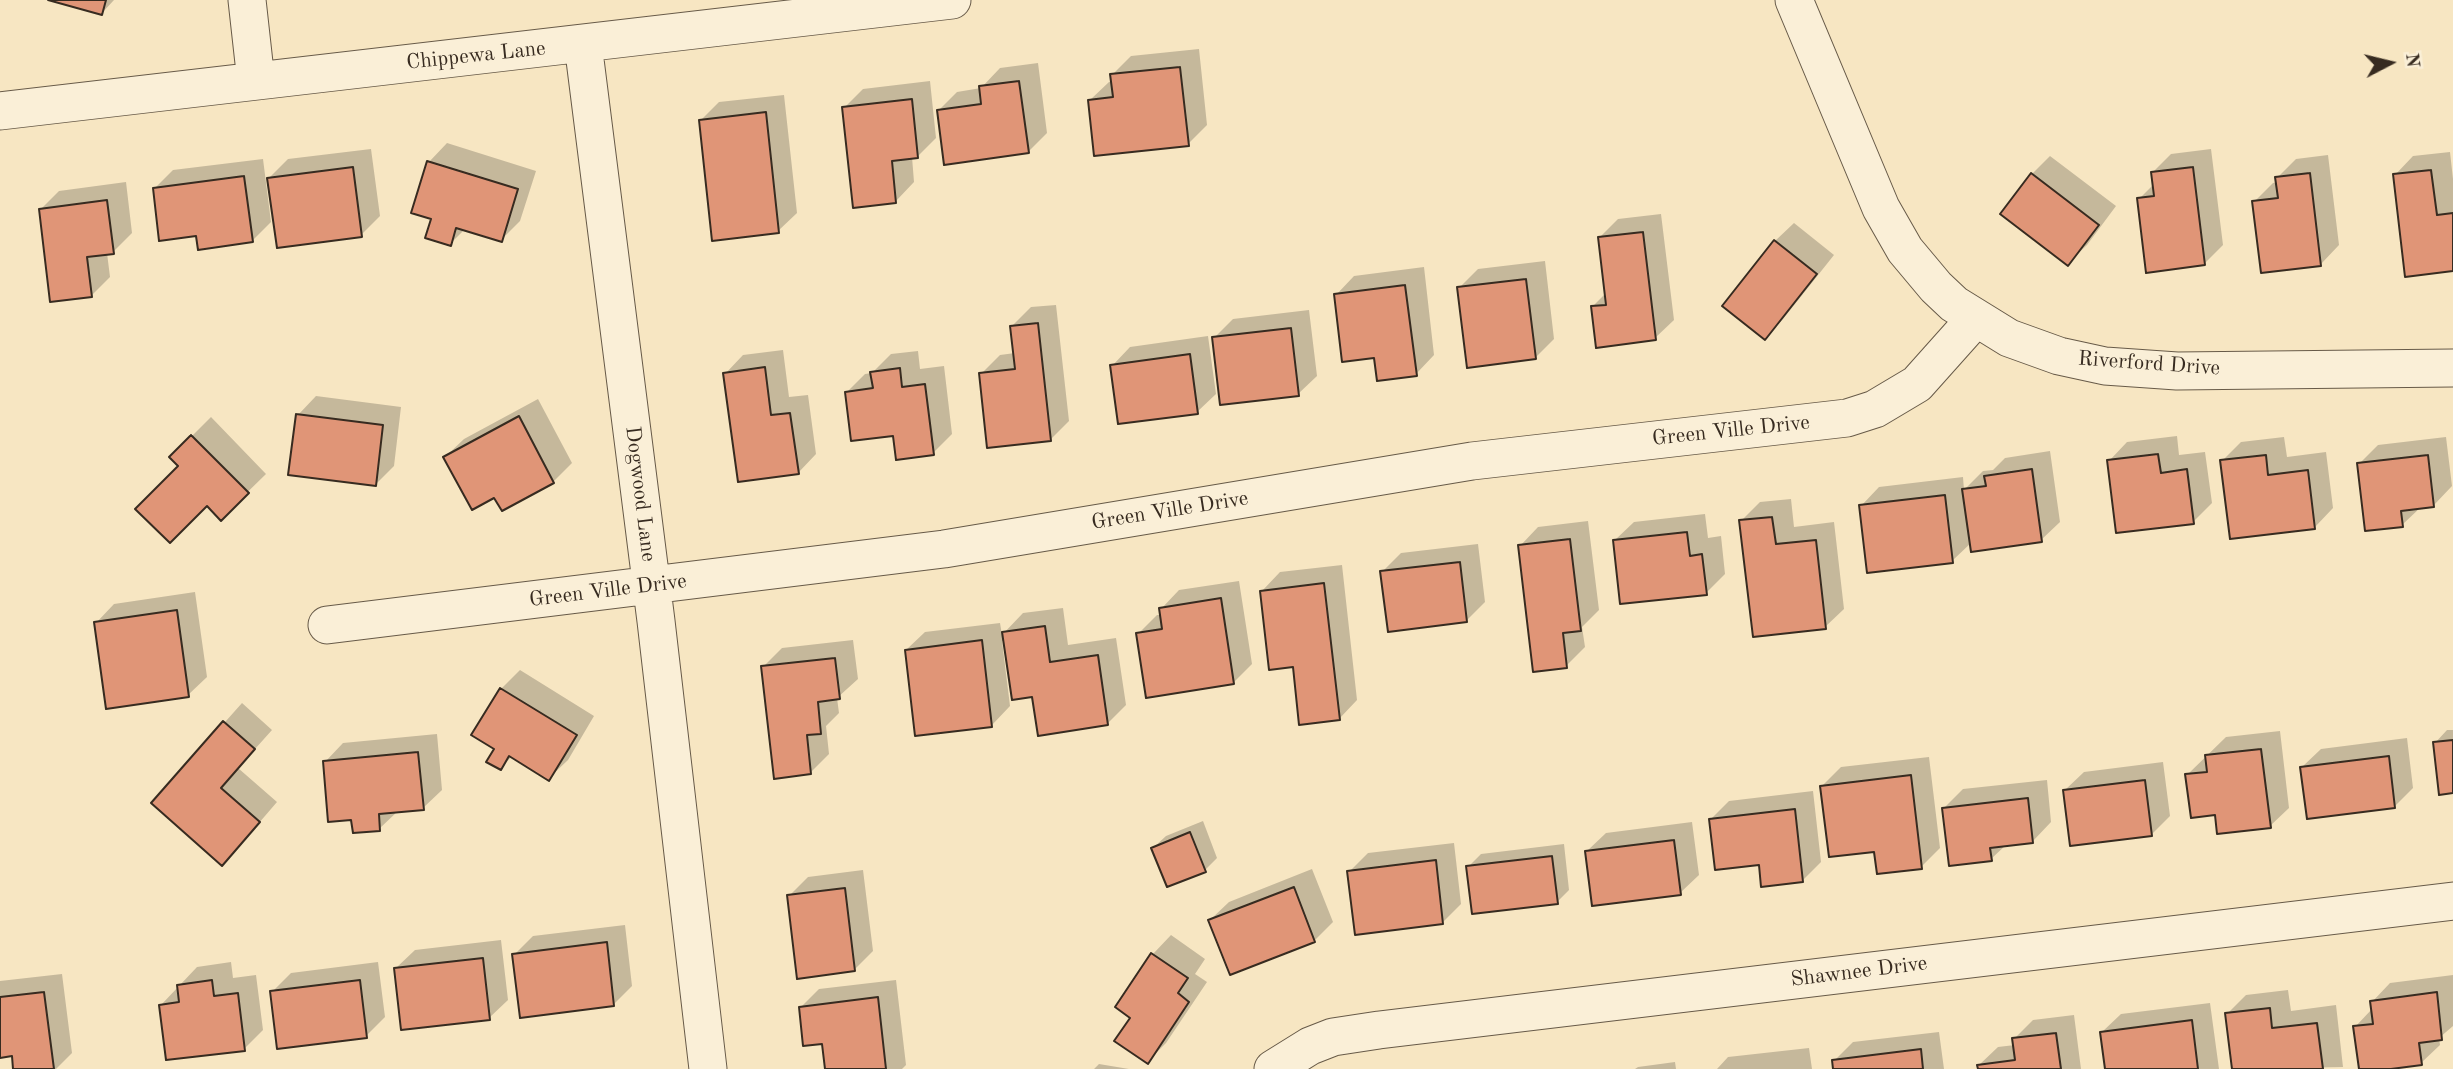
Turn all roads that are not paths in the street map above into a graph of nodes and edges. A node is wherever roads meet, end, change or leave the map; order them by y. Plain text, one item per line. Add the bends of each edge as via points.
1 (247, 0) edge
2 (951, 0) edge
3 (1794, 0) edge
4 (583, 44) junction
5 (256, 81) junction
6 (0, 111) edge
7 (1975, 319) junction
8 (2453, 368) edge
9 (652, 586) junction
10 (327, 625) dead end
11 (2453, 901) edge
12 (708, 1069) edge
13 (1273, 1069) edge

1 - 5 street
2 - 4 street, Chippewa Lane
3 - 7 street, Riverford Drive via 1881,208 1905,250 1936,287
4 - 5 street, Chippewa Lane
4 - 9 street, Dogwood Lane
5 - 6 street, Chippewa Lane
7 - 8 street, Riverford Drive via 2014,341 2105,366 2177,371
7 - 9 street, Green Ville Drive via 1917,384 1875,410 1847,418 1472,461 944,549
9 - 10 street, Green Ville Drive
9 - 12 street, Dogwood Lane
11 - 13 street, Shawnee Drive via 1379,1030 1333,1037

